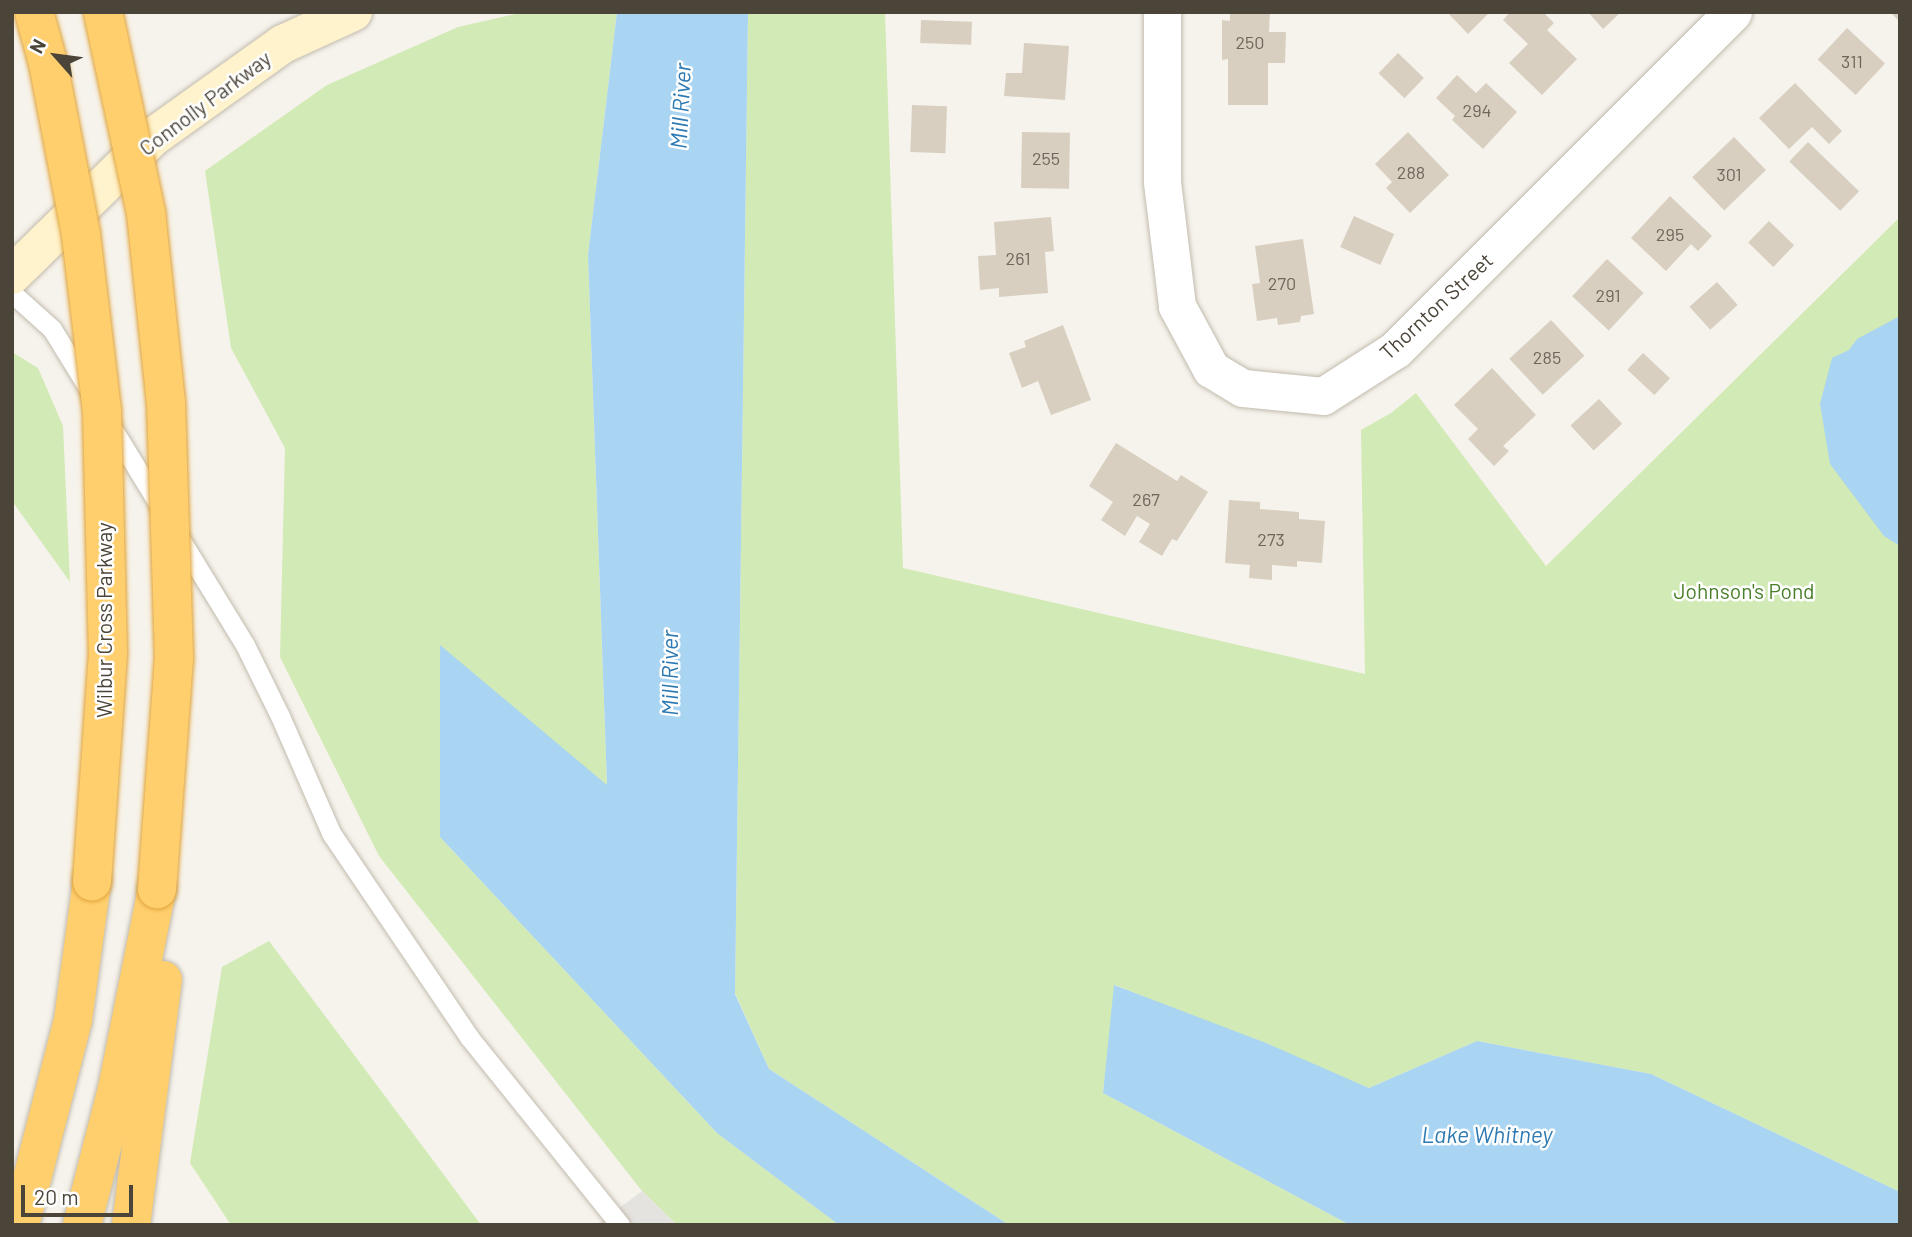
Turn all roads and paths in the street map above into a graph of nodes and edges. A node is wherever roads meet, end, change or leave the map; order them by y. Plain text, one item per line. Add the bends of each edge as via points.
1 (34, 12) edge
2 (103, 12) edge
3 (354, 12) edge
4 (1162, 12) edge
5 (1733, 12) edge
6 (12, 275) edge
7 (12, 293) edge
8 (157, 888) junction
9 (20, 1225) edge
10 (82, 1225) edge
11 (131, 1225) edge
12 (620, 1225) edge

1 - 9 highway, Wilbur Cross Parkway, bridge via 81,234 102,411 108,653 92,881 73,1020
2 - 8 highway, bridge via 145,213 166,402 174,659
3 - 6 main road, Connolly Parkway via 283,44 153,137
4 - 5 street, Thornton Street via 1162,181 1177,306 1211,369 1243,388 1323,396 1395,350
7 - 12 lane via 52,329 245,645 331,833 469,1037
8 - 10 highway via 117,1089
8 - 11 highway via 166,958

